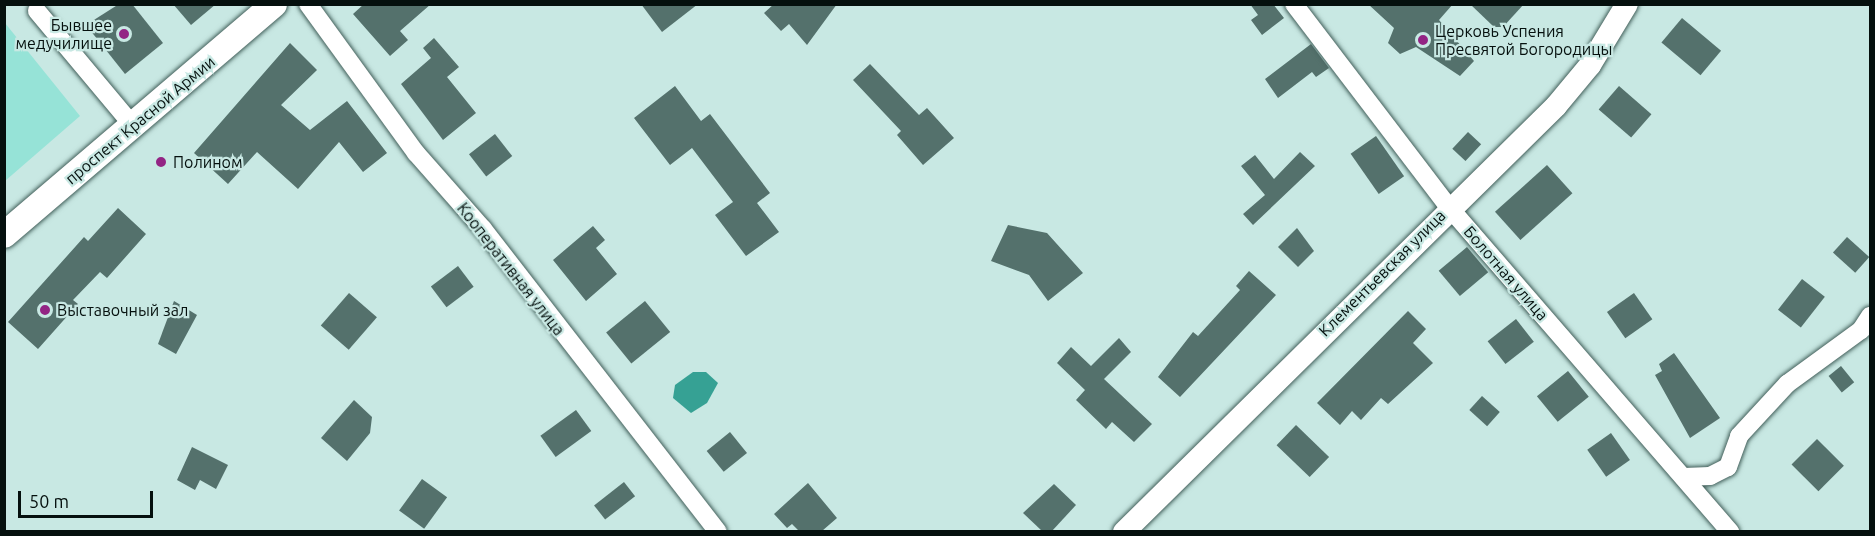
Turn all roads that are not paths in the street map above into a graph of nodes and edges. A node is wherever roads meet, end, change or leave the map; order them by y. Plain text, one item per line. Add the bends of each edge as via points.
1 (274, 4) edge
2 (308, 4) edge
3 (1294, 4) edge
4 (1627, 4) edge
5 (37, 11) dead end
6 (134, 127) junction
7 (1449, 206) junction
8 (4, 236) edge
9 (1870, 316) edge
10 (1684, 477) junction
11 (718, 531) edge
12 (1124, 531) edge
13 (1730, 531) edge

1 - 6 main road, проспект Красной Армии
2 - 11 street, Кооперативная улица via 416,153 483,229
3 - 7 street, Болотная улица
4 - 7 street, Клементьевская улица via 1590,65 1556,106
5 - 6 street
6 - 8 main road, проспект Красной Армии
7 - 10 street, Болотная улица
7 - 12 street, Клементьевская улица
9 - 10 street via 1861,330 1787,384 1739,436 1728,467 1710,476
10 - 13 street, Болотная улица

